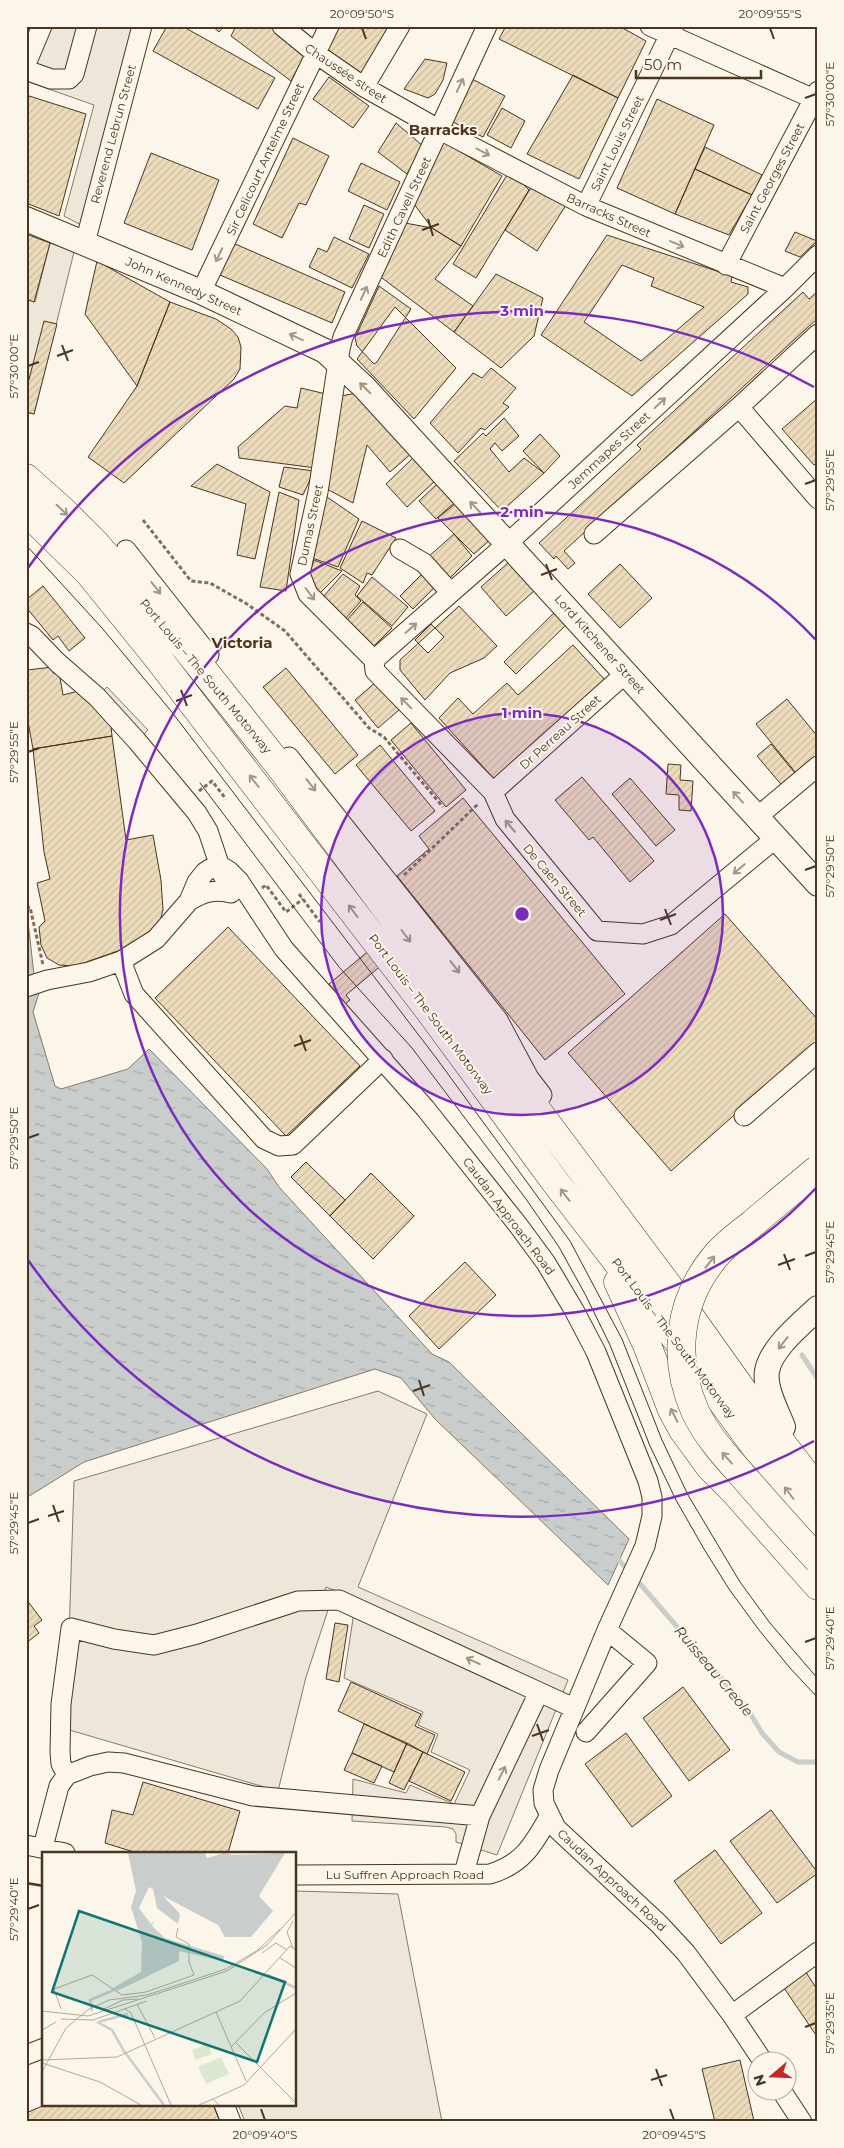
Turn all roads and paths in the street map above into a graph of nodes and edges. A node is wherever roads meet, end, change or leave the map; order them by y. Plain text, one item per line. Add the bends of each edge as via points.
1 (42, 26) edge
2 (87, 26) edge
3 (142, 26) edge
4 (282, 26) edge
5 (330, 26) edge
6 (400, 26) edge
7 (487, 26) edge
8 (650, 26) edge
9 (672, 31) edge
10 (315, 53) junction
11 (26, 64) edge
12 (26, 70) edge
13 (364, 88) junction
14 (816, 95) edge
15 (440, 130) junction
16 (586, 206) junction
17 (26, 219) edge
18 (74, 239) junction
19 (818, 255) edge
20 (726, 265) junction
21 (785, 288) junction
22 (201, 292) junction
23 (818, 334) edge
24 (338, 362) junction
25 (739, 407) junction
26 (26, 478) edge
27 (818, 499) edge
28 (26, 510) edge
29 (143, 520) dead end
30 (594, 534) dead end
31 (508, 543) junction
32 (400, 549) dead end
33 (126, 550) dead end
34 (451, 593) junction
35 (26, 633) edge
36 (375, 666) junction
37 (626, 673) junction
38 (818, 766) edge
39 (198, 792) dead end
40 (493, 792) junction
41 (226, 799) dead end
42 (443, 807) dead end
43 (756, 818) junction
44 (776, 838) junction
45 (218, 864) junction
46 (403, 875) dead end
47 (818, 884) edge
48 (266, 885) dead end
49 (231, 893) junction
50 (299, 894) dead end
51 (303, 899) junction
52 (188, 901) junction
53 (26, 908) edge
54 (320, 922) dead end
55 (267, 925) junction
56 (121, 961) junction
57 (37, 983) edge
58 (818, 1052) edge
59 (383, 1059) junction
60 (744, 1116) dead end
61 (818, 1169) edge
62 (612, 1212) junction
63 (585, 1220) junction
64 (668, 1270) junction
65 (818, 1308) edge
66 (783, 1426) junction
67 (814, 1478) edge
68 (818, 1532) edge
69 (818, 1560) edge
70 (818, 1586) edge
71 (607, 1630) junction
72 (540, 1692) junction
73 (574, 1708) junction
74 (586, 1732) dead end
75 (67, 1775) junction
76 (480, 1816) junction
77 (549, 1817) junction
78 (34, 1846) edge
79 (61, 1852) edge
80 (464, 1874) junction
81 (296, 1875) edge
82 (818, 1952) edge
83 (732, 2015) junction
84 (42, 2049) edge
85 (755, 2050) edge
86 (26, 2055) edge
87 (788, 2100) edge
88 (225, 2106) edge
89 (231, 2122) edge
90 (802, 2122) edge

1 - 11 street
2 - 12 street via 74,74 68,79 51,79
3 - 18 street, Reverend Lebrun Street
4 - 10 street, Chaussée street
5 - 10 street, Sir Celicourt Antelme Street
6 - 13 street
15 -> 7 street, Edith Cavell Street
8 - 9 street
9 - 14 street
9 - 16 street, Saint Louis Street
10 - 13 street, Chaussée street
10 -> 22 street, Sir Celicourt Antelme Street
13 - 15 street, Chaussée street
14 - 20 street, Saint Georges Street
15 -> 16 street, Barracks Street
24 -> 15 street, Edith Cavell Street via 343,337
16 -> 20 street, Barracks Street
17 - 18 main road, John Kennedy Street
18 - 22 main road, John Kennedy Street
19 - 21 street, Jemmapes Street
20 - 21 street, Barracks Street
31 -> 21 street, Jemmapes Street
24 -> 22 main road, John Kennedy Street via 325,351
23 - 25 street
31 -> 24 main road, Lord Kitchener Street
24 -> 36 street, Dumas Street via 318,492 300,574 308,594
25 - 27 street
25 - 30 street
26 -> 62 highway, Port Louis – The South Motorway via 95,543 279,765
63 -> 28 highway, Port Louis – The South Motorway via 163,664 89,573
29 - 42 path via 191,581 210,583 247,604 285,632 369,728 384,736
31 - 34 street, Jemmapes Street
31 - 37 main road, Lord Kitchener Street
32 - 34 street via 424,563
33 -> 64 street via 498,1020 529,1078
36 -> 34 street, Jemmapes Street
35 - 45 street via 96,697 138,741 197,813 208,831
40 -> 36 street, De Caen Street
37 - 40 street, Dr Perreau Street
43 -> 37 main road, Lord Kitchener Street
38 - 43 street
39 - 41 path via 212,781
44 -> 40 street, De Caen Street via 671,925 643,934 597,931 505,819
40 - 46 path
43 - 44 main road, Lord Kitchener Street
44 - 47 main road, Lord Kitchener Street
45 - 49 street
45 - 52 street via 205,872
45 - 55 street via 239,881
48 - 51 path via 286,912
49 - 52 street via 205,892
49 - 55 street
50 - 51 path
51 - 54 path
52 - 56 street via 156,939
53 - 57 path via 30,907 34,933
55 - 59 street, Caudan Approach Road via 284,949
56 - 57 street via 89,972
56 - 59 street via 134,994 264,1139 279,1146 293,1145
58 - 60 street
59 - 71 street, Caudan Approach Road via 431,1114 546,1263 596,1352 648,1481 652,1497 649,1533
69 -> 61 highway, bridge via 706,1430 688,1392 681,1351 685,1312 703,1272 728,1244
62 - 64 highway
62 - 67 highway, Port Louis – The South Motorway via 760,1415
68 -> 63 highway, Port Louis – The South Motorway
70 -> 63 highway via 710,1467 683,1430 630,1306
64 - 66 highway
65 -> 66 main road via 789,1335 774,1354 767,1371 768,1385
66 - 67 highway
71 - 73 street, Caudan Approach Road
71 - 74 street via 647,1663
72 - 73 street
72 -> 75 street via 339,1600 298,1601 154,1645 71,1628 60,1752 61,1764
76 -> 72 street
73 - 77 street, Caudan Approach Road via 542,1790
75 - 76 street via 108,1762 124,1763 253,1796
75 - 78 street via 59,1786
76 - 80 street
77 - 80 street, Lu Suffren Approach Road via 532,1846 517,1862 490,1874
77 - 83 street, Caudan Approach Road via 556,1828 686,1953
78 - 79 street
80 - 81 street, Lu Suffren Approach Road
82 - 83 street
83 - 85 street, Caudan Approach Road
84 - 86 street
87 - 90 street
88 - 89 street

